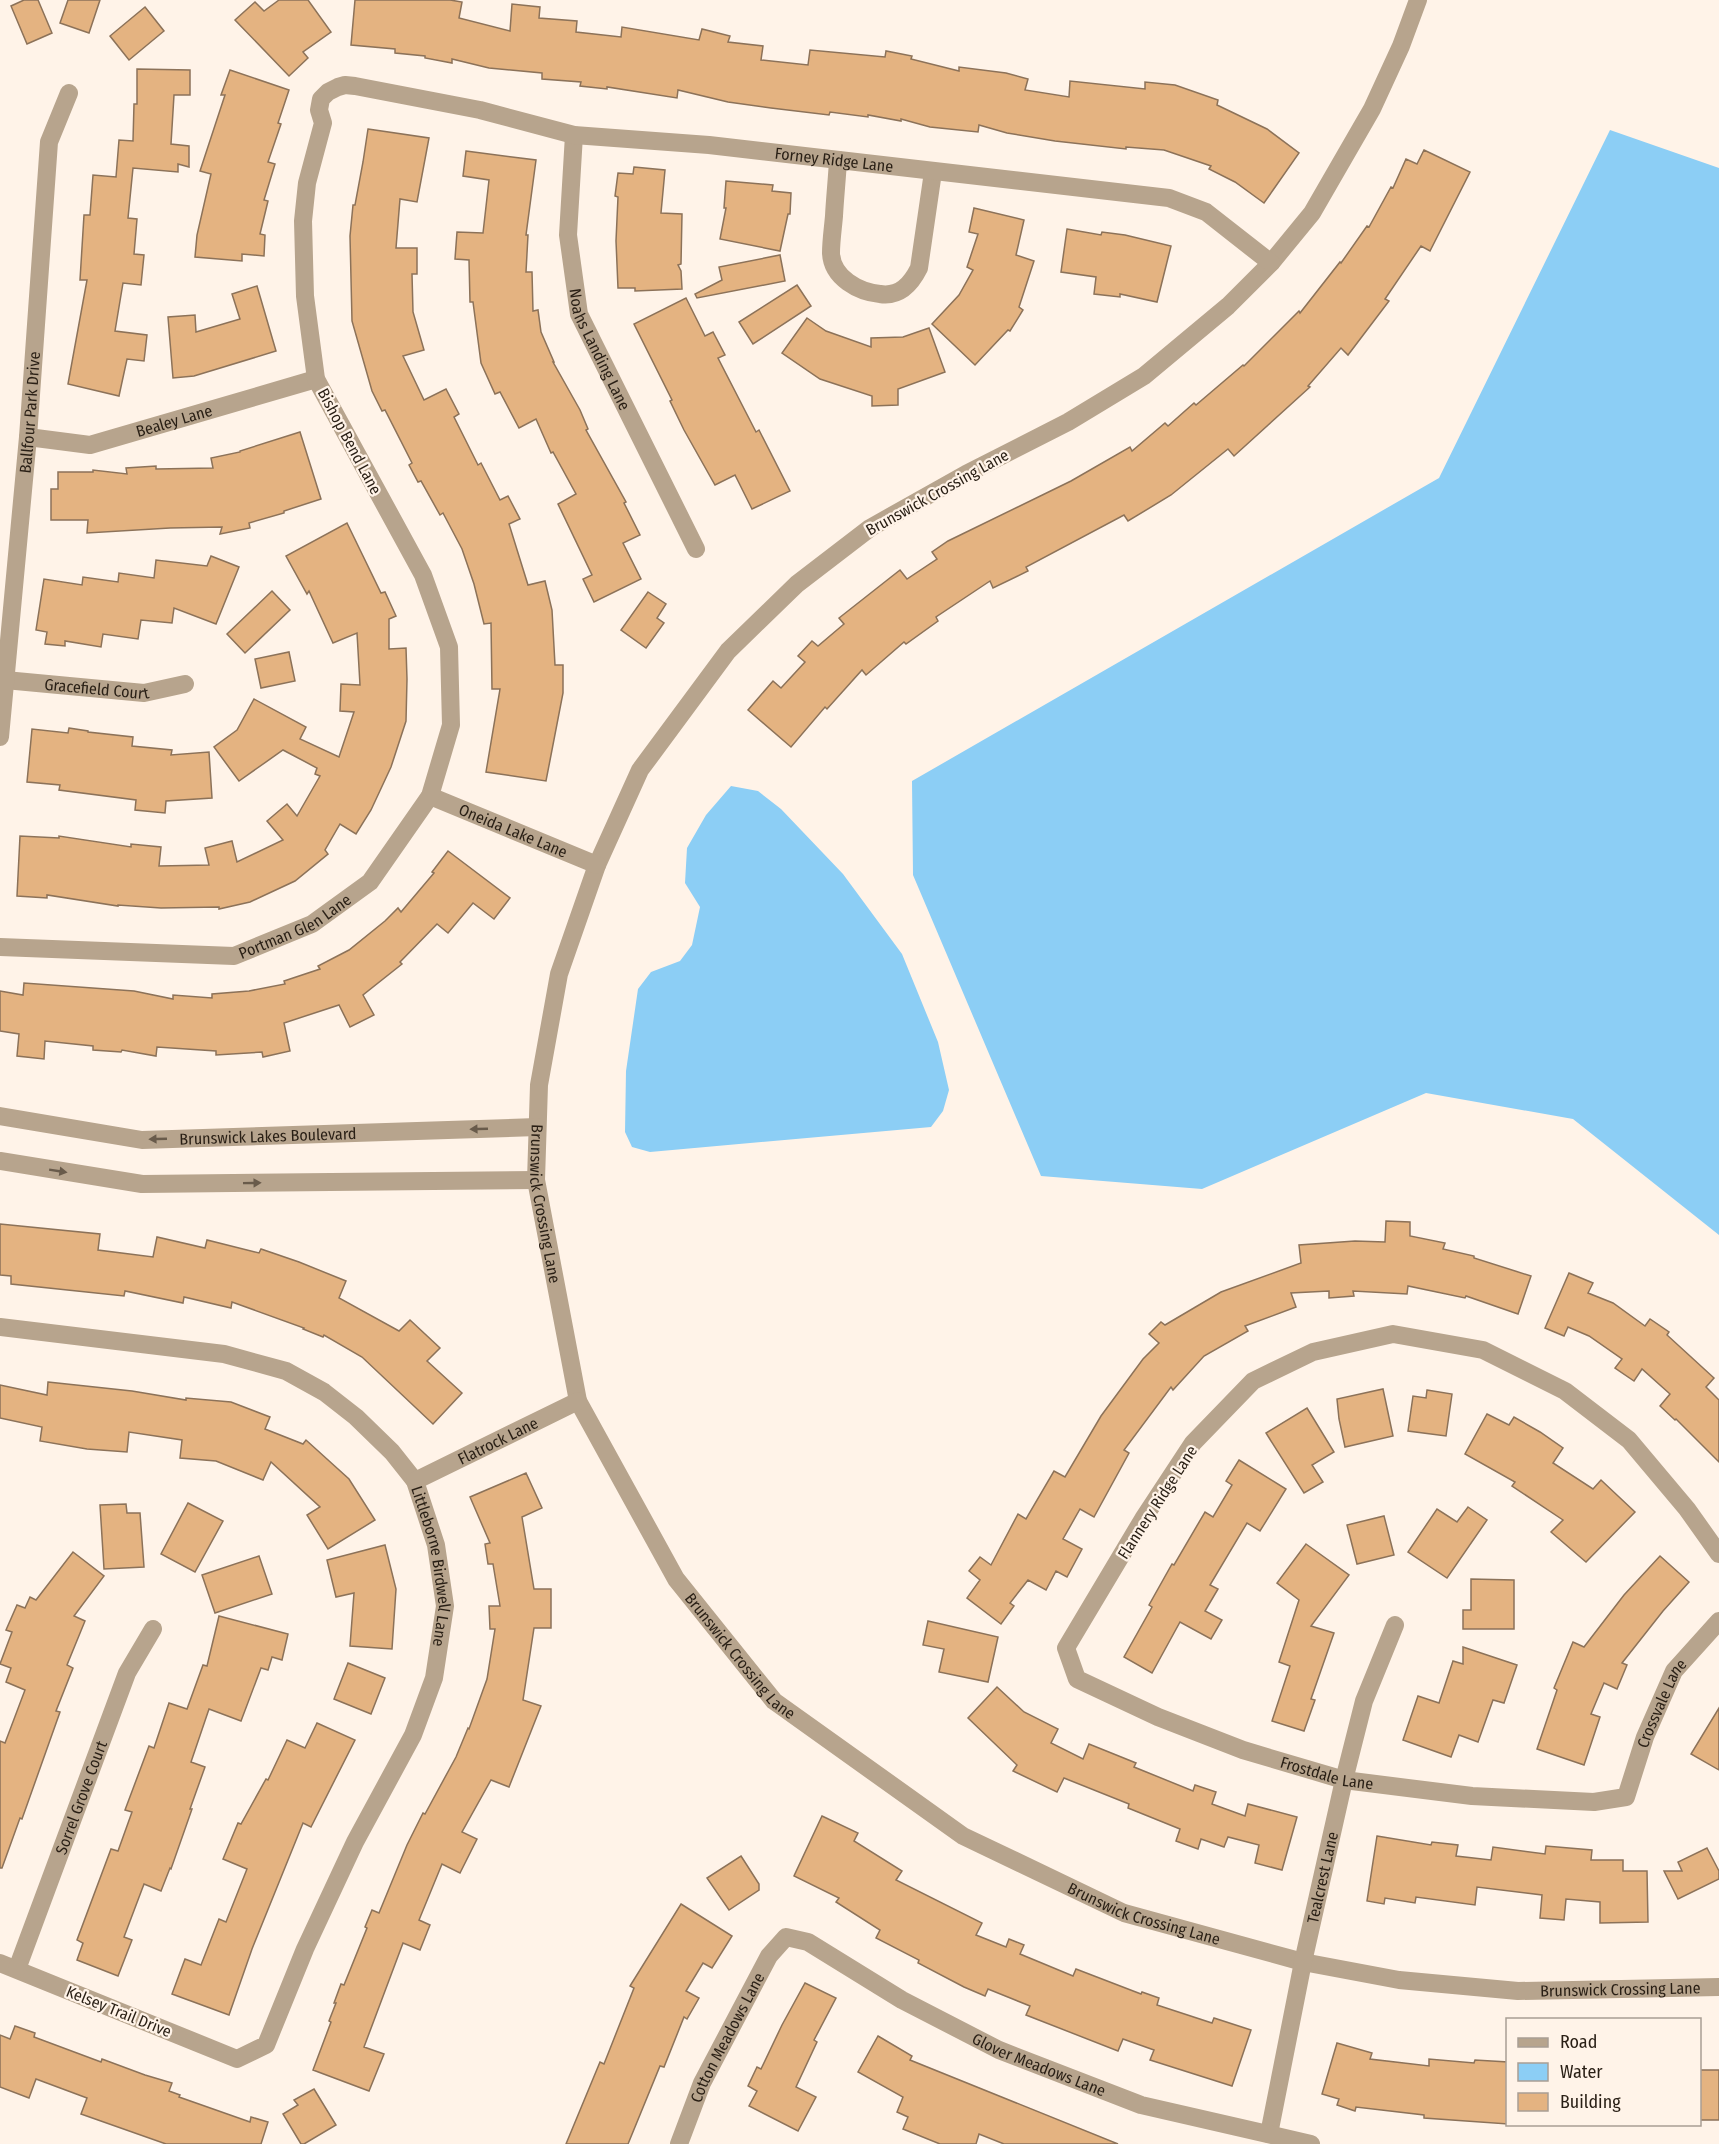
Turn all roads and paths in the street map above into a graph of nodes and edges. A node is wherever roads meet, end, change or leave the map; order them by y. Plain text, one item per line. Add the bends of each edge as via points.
1 (1418, 0) edge
2 (380, 92) joint
3 (69, 93) dead end
4 (574, 135) junction
5 (838, 160) junction
6 (933, 172) junction
7 (1271, 263) junction
8 (316, 379) junction
9 (28, 437) junction
10 (696, 549) dead end
11 (5, 680) junction
12 (185, 684) dead end
13 (0, 737) edge
14 (430, 796) junction
15 (597, 865) junction
16 (0, 947) edge
17 (0, 1116) edge
18 (537, 1127) junction
19 (0, 1161) edge
20 (536, 1180) junction
21 (0, 1327) edge
22 (578, 1401) junction
23 (416, 1481) junction
24 (1719, 1554) edge
25 (1719, 1621) edge
26 (1395, 1625) dead end
27 (153, 1629) dead end
28 (1066, 1648) joint
29 (1344, 1780) junction
30 (1626, 1797) joint
31 (786, 1937) joint
32 (1303, 1962) junction
33 (0, 1963) edge
34 (17, 1969) junction
35 (1719, 1987) edge
36 (237, 2060) joint
37 (1269, 2134) junction
38 (679, 2144) edge
39 (1311, 2144) edge

1 - 7 street, Brunswick Crossing Lane via 1372,109 1312,213
2 - 4 street, Forney Ridge Lane via 480,110
2 - 8 street, Bishop Bend Lane via 345,85 321,99 322,123 307,183 303,221 305,296
3 - 9 street, Ballfour Park Drive via 49,142
4 - 5 street, Forney Ridge Lane
4 - 10 street, Noahs Landing Lane via 568,235 579,314
5 - 6 street, Forney Ridge Lane
5 - 6 street via 831,256 848,282 883,295 899,292 919,268
6 - 7 street, Forney Ridge Lane via 1169,198 1206,212
7 - 15 street, Brunswick Crossing Lane via 1228,306 1143,376 1068,422 870,528 797,584 728,651 640,770
8 - 9 street, Bealey Lane via 90,445
8 - 14 street, Bishop Bend Lane via 423,575 449,647 451,725
9 - 11 street, Ballfour Park Drive
11 - 12 street, Gracefield Court via 144,693
11 - 13 street, Ballfour Park Drive
14 - 15 street, Oneida Lake Lane
14 - 16 street, Portman Glen Lane via 370,882 312,924 234,956
15 - 18 street, Brunswick Crossing Lane via 559,974 539,1085
18 -> 17 street, Brunswick Lakes Boulevard via 142,1140
18 - 20 street, Brunswick Crossing Lane
19 -> 20 street via 142,1184
20 - 22 street, Brunswick Crossing Lane
21 - 23 street, Littleborne Birdwell Lane via 224,1354 286,1371 324,1392 356,1417
22 - 23 street, Flatrock Lane
22 - 32 street, Brunswick Crossing Lane via 676,1580 774,1701 963,1836 1124,1913
23 - 36 street, Littleborne Birdwell Lane via 436,1545 445,1606 434,1678 413,1735 345,1864 266,2045
24 - 28 street, Flannery Ridge Lane via 1629,1440 1565,1391 1484,1350 1393,1334 1313,1352 1253,1381 1193,1443
25 - 30 street, Crossvale Lane via 1674,1671 1645,1737
26 - 29 street, Tealcrest Lane via 1364,1701
27 - 34 street, Sorrel Grove Court via 127,1673
28 - 29 street, Frostdale Lane via 1077,1679 1087,1684 1243,1750
29 - 30 street, Frostdale Lane via 1472,1796 1594,1802
29 - 32 street, Tealcrest Lane
31 - 37 street, Glover Meadows Lane via 808,1942 902,2000 999,2050 1141,2105
31 - 38 street, Cotton Meadows Lane via 769,1956 702,2083
32 - 35 street, Brunswick Crossing Lane via 1399,1980 1518,1991
32 - 37 street, Tealcrest Lane
33 - 34 street, Kelsey Trail Drive
34 - 36 street, Kelsey Trail Drive
37 - 39 street, Glover Meadows Lane

